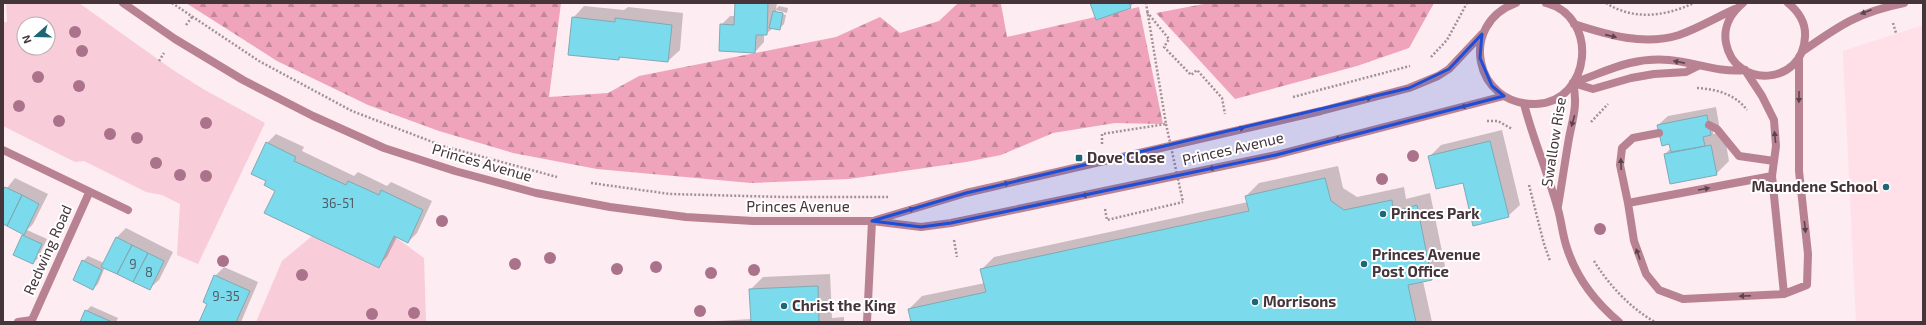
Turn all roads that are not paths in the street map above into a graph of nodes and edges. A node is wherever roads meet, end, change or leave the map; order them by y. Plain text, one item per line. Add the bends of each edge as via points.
1 (123, 3) edge
2 (1516, 3) edge
3 (1546, 3) edge
4 (1743, 3) edge
5 (1788, 3) edge
6 (1904, 3) edge
7 (1736, 6) edge
8 (1574, 24) junction
9 (1482, 34) junction
10 (1801, 54) junction
11 (1698, 66) junction
12 (1745, 70) junction
13 (1573, 83) junction
14 (1504, 96) junction
15 (1524, 104) junction
16 (1709, 125) dead end
17 (1659, 133) dead end
18 (3, 150) edge
19 (1774, 162) junction
20 (1772, 176) junction
21 (89, 193) junction
22 (1628, 203) junction
23 (1558, 207) junction
24 (128, 210) dead end
25 (872, 221) junction
26 (1784, 294) junction
27 (18, 322) edge
28 (867, 322) edge
29 (1619, 322) edge

1 - 25 street, Princes Avenue via 175,39 243,80 313,116 384,148 455,171 536,193 610,207 686,217 754,221
2 - 9 street, Princes Avenue via 1494,16
3 - 8 street, Princes Avenue via 1564,12
4 - 7 street, Princes Avenue
5 - 10 street via 1804,24 1805,38
6 -> 10 street, Princes Avenue via 1875,9 1858,16 1834,29
8 -> 7 street, Princes Avenue via 1617,37 1658,39 1681,34
7 - 12 street, Princes Avenue via 1728,22 1727,46 1733,60
8 - 13 street, Princes Avenue via 1581,38 1583,53
9 - 14 street, Princes Avenue via 1480,58 1484,73 1492,86
25 -> 9 street, Princes Avenue via 966,193 1321,111 1409,88 1450,69
10 - 12 street, Princes Avenue via 1786,70 1774,75 1762,76
10 -> 26 street via 1799,171 1808,254 1807,285
11 - 12 street, Princes Avenue via 1724,71
11 - 13 street via 1686,72 1631,78 1593,89
11 -> 13 street, Princes Avenue via 1670,60 1644,60 1612,67
19 -> 12 street via 1776,146 1772,115
13 - 15 street, Princes Avenue via 1564,93 1551,100 1538,104
13 -> 23 street, Swallow Rise via 1576,110
14 - 15 street, Princes Avenue
14 -> 25 street, Princes Avenue via 1276,155 951,223 921,226
15 - 23 street, Swallow Rise via 1531,132
16 - 19 street via 1717,129 1739,156
22 -> 17 street via 1620,165 1622,148 1633,138
18 - 21 street, Redwing Road
19 - 20 street
22 -> 20 street
20 - 26 street
21 - 24 street, Redwing Road
21 - 27 street, Redwing Road via 32,320
26 -> 22 street via 1683,299 1659,290 1646,274 1634,241
23 - 29 street, Swallow Rise via 1568,252 1580,276 1595,299
25 - 28 street

